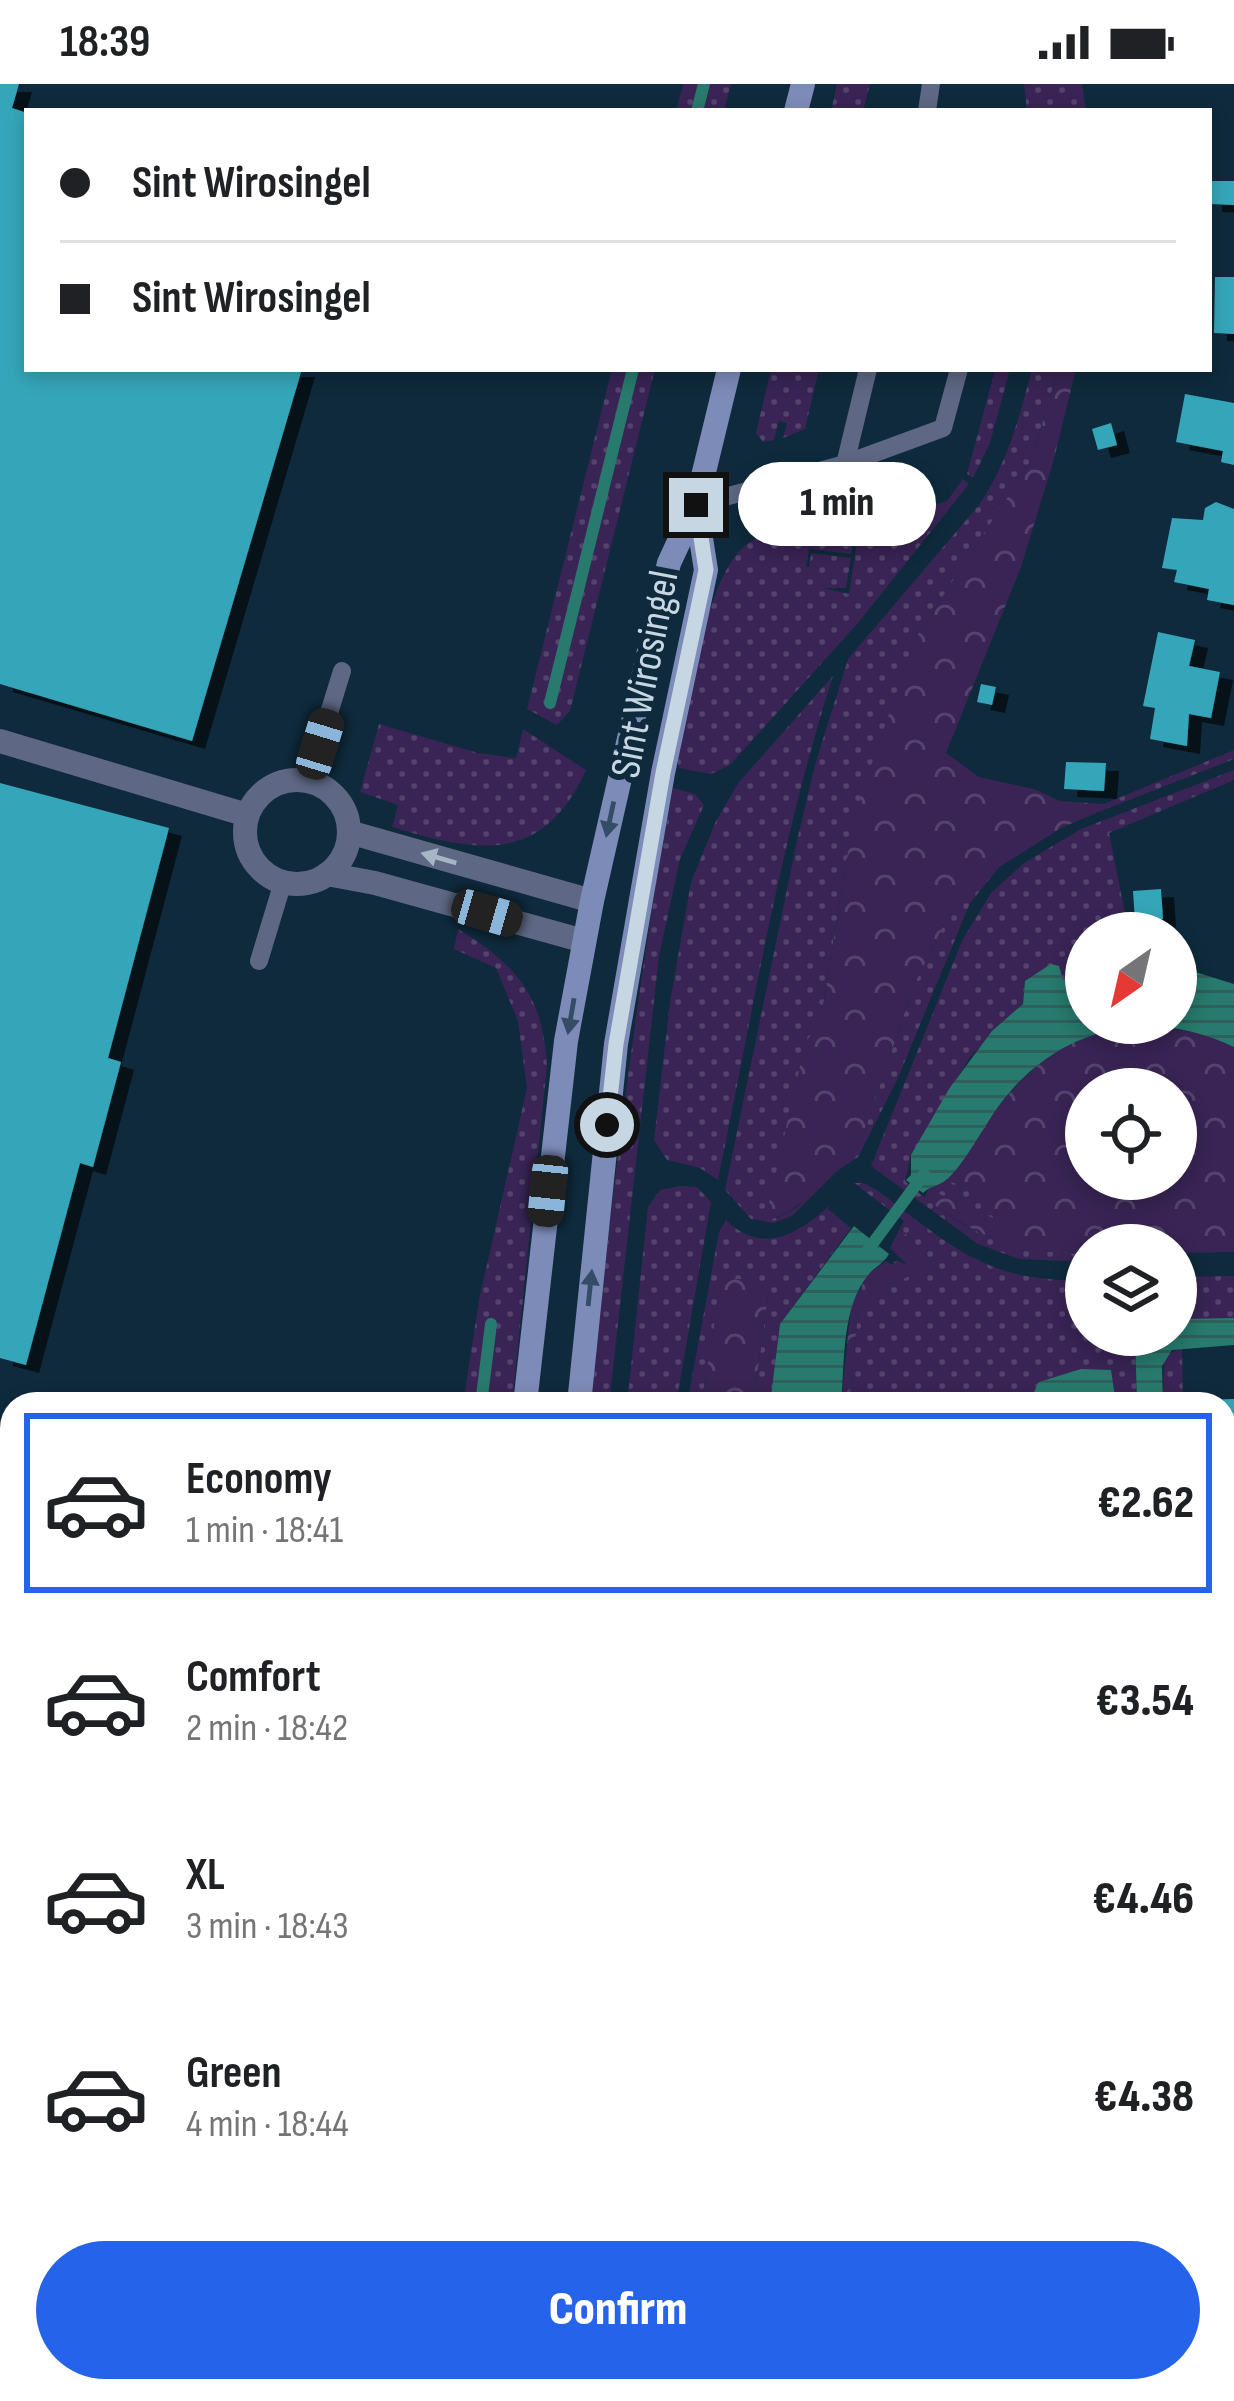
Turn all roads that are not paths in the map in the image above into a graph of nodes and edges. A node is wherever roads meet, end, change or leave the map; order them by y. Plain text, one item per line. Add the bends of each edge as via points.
1 (728, 372) edge
2 (867, 372) edge
3 (957, 372) edge
4 (845, 464) junction
5 (696, 505) junction
6 (342, 671) dead end
7 (0, 741) edge
8 (308, 781) junction
9 (247, 815) junction
10 (349, 832) junction
11 (327, 874) junction
12 (283, 882) junction
13 (592, 901) junction
14 (636, 930) junction
15 (584, 941) junction
16 (259, 961) dead end
17 (526, 1392) edge
18 (580, 1392) edge

1 - 5 main road, Sint Wirosingel
2 - 4 lane
3 - 4 lane via 943,428
4 - 5 lane
5 -> 13 main road, Sint Wirosingel via 669,563
5 - 14 main road, Sint Wirosingel via 706,570
6 - 8 lane
7 - 9 street
8 - 9 street via 264,790
8 - 10 street via 338,800
9 - 12 street via 255,863
10 - 11 street
13 -> 10 street
11 - 12 street
11 - 15 street
12 - 16 lane
13 - 14 main road
13 - 15 main road, Sint Wirosingel
14 - 15 main road
18 -> 14 main road, Sint Wirosingel via 616,1044
15 -> 17 main road, Sint Wirosingel

